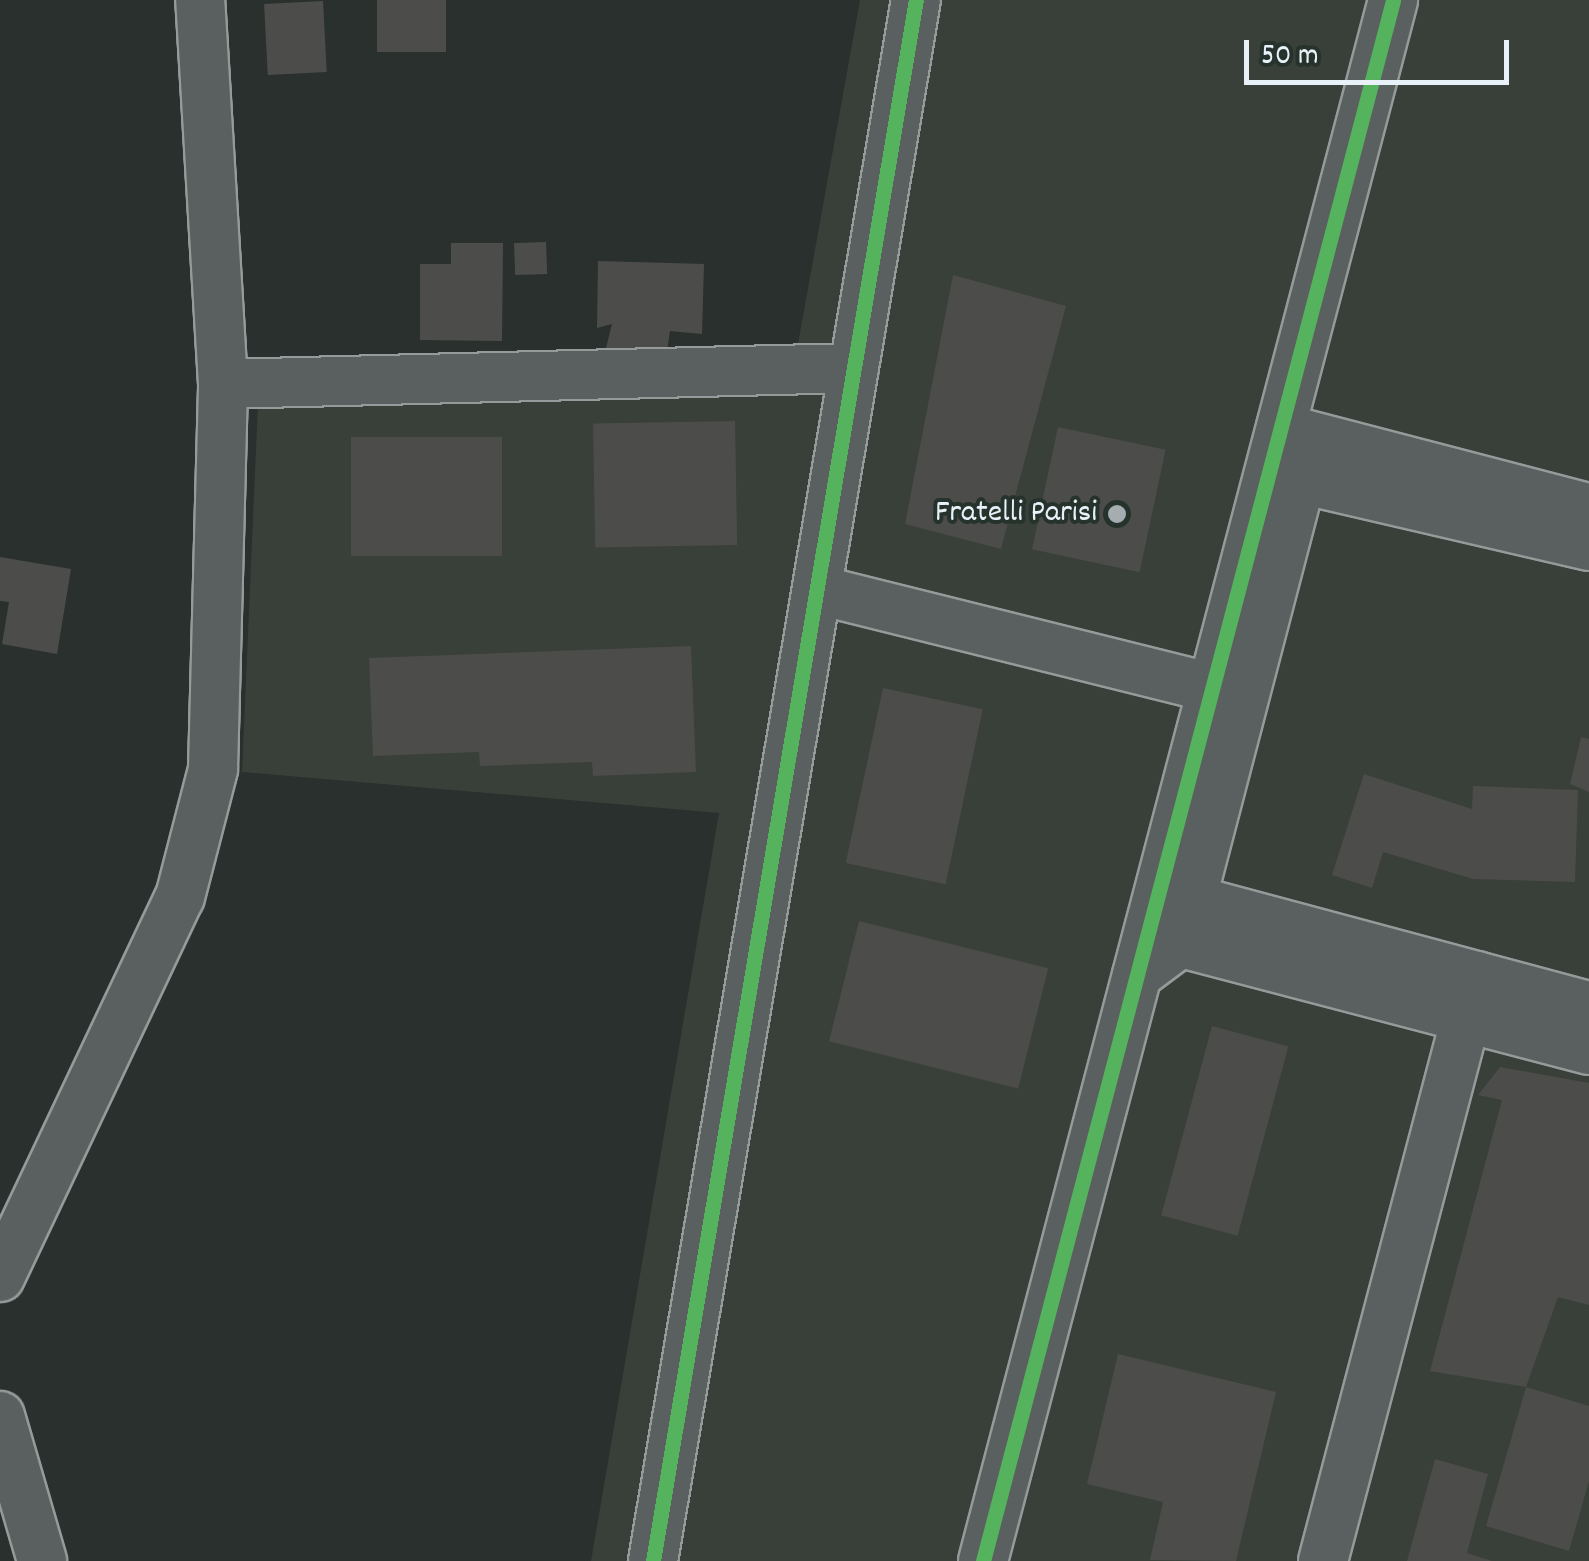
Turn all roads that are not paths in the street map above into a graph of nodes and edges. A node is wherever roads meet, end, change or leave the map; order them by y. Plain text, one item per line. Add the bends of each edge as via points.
1 (200, 0) edge
2 (916, 0) edge
3 (1393, 0) edge
4 (854, 368) junction
5 (223, 384) junction
6 (1291, 441) junction
7 (1589, 508) edge
8 (1589, 546) edge
9 (819, 590) junction
10 (1227, 692) junction
11 (1163, 928) junction
12 (1472, 997) junction
13 (1589, 1006) edge
14 (1589, 1050) edge
15 (0, 1277) edge
16 (0, 1416) edge
17 (42, 1561) edge
18 (653, 1561) edge
19 (982, 1561) edge
20 (1323, 1561) edge

1 - 5 street
2 - 4 street
3 - 6 street
4 - 5 street
4 - 9 street
5 - 15 street via 224,594 200,826 180,897
6 - 7 street
6 - 8 street
6 - 10 street
9 - 10 street
9 - 18 street
10 - 11 street
11 - 12 street
11 - 19 street
12 - 13 street
12 - 14 street
12 - 20 street
16 - 17 street

